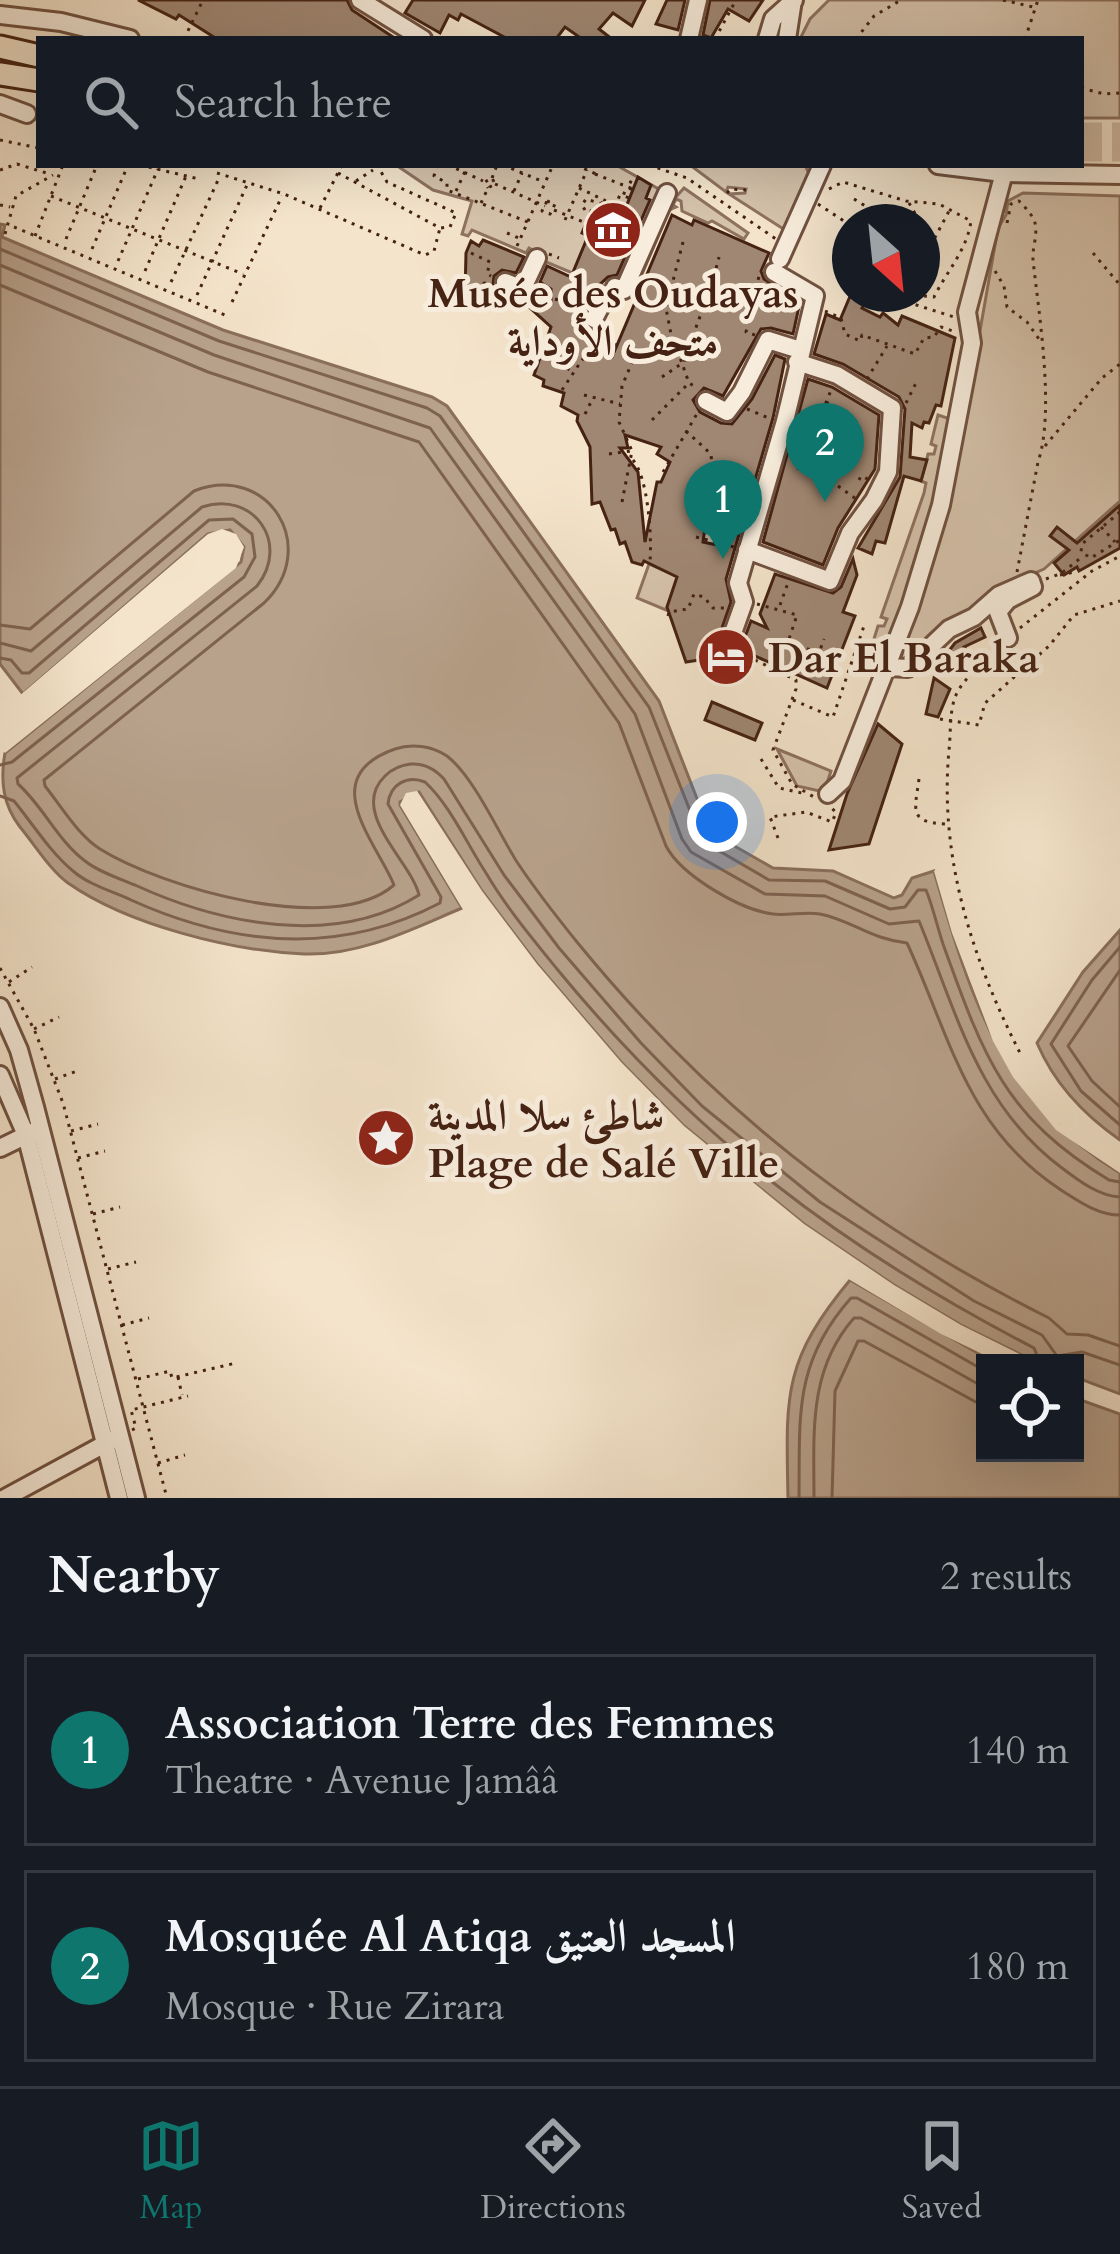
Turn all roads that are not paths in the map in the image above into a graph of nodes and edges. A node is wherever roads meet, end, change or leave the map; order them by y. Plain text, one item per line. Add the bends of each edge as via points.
1 (361, 0) edge
2 (698, 0) edge
3 (793, 0) edge
4 (0, 15) edge
5 (764, 35) edge
6 (118, 36) edge
7 (418, 36) edge
8 (690, 36) edge
9 (787, 36) edge
10 (0, 47) edge
11 (36, 55) edge
12 (0, 74) edge
13 (36, 80) edge
14 (821, 168) edge
15 (1004, 169) edge
16 (1120, 175) edge
17 (667, 193) dead end
18 (550, 257) dead end
19 (515, 286) road end
20 (594, 320) road end
21 (799, 356) junction
22 (702, 395) road end
23 (762, 502) junction
24 (783, 512) dead end
25 (747, 550) junction
26 (1008, 638) road end
27 (734, 650) road end
28 (887, 667) junction
29 (826, 799) road end
30 (0, 1007) edge
31 (0, 1075) edge
32 (33, 1132) junction
33 (0, 1148) edge
34 (113, 1439) junction
35 (5, 1498) edge
36 (119, 1498) edge
37 (136, 1498) edge

1 - 7 street
2 - 8 street
3 - 5 street
3 - 9 street
4 - 6 street
10 - 11 main road
12 - 13 main road
14 - 21 street via 771,269 815,296
15 - 16 street
15 - 28 street via 967,312 972,343 941,505
17 - 20 street via 624,290 610,291
18 - 19 street
21 - 22 street via 769,340 727,412
21 - 23 street
21 - 25 street via 892,408 888,472 830,581
23 - 24 street
23 - 25 street
25 - 27 street via 743,605 728,647
26 - 28 street via 999,608 1034,584 1027,581 950,629 908,668
28 - 29 street via 841,784
30 - 32 street via 19,1051
31 - 32 street
32 - 33 street
32 - 34 street
34 - 35 street
34 - 36 street
34 - 37 street

